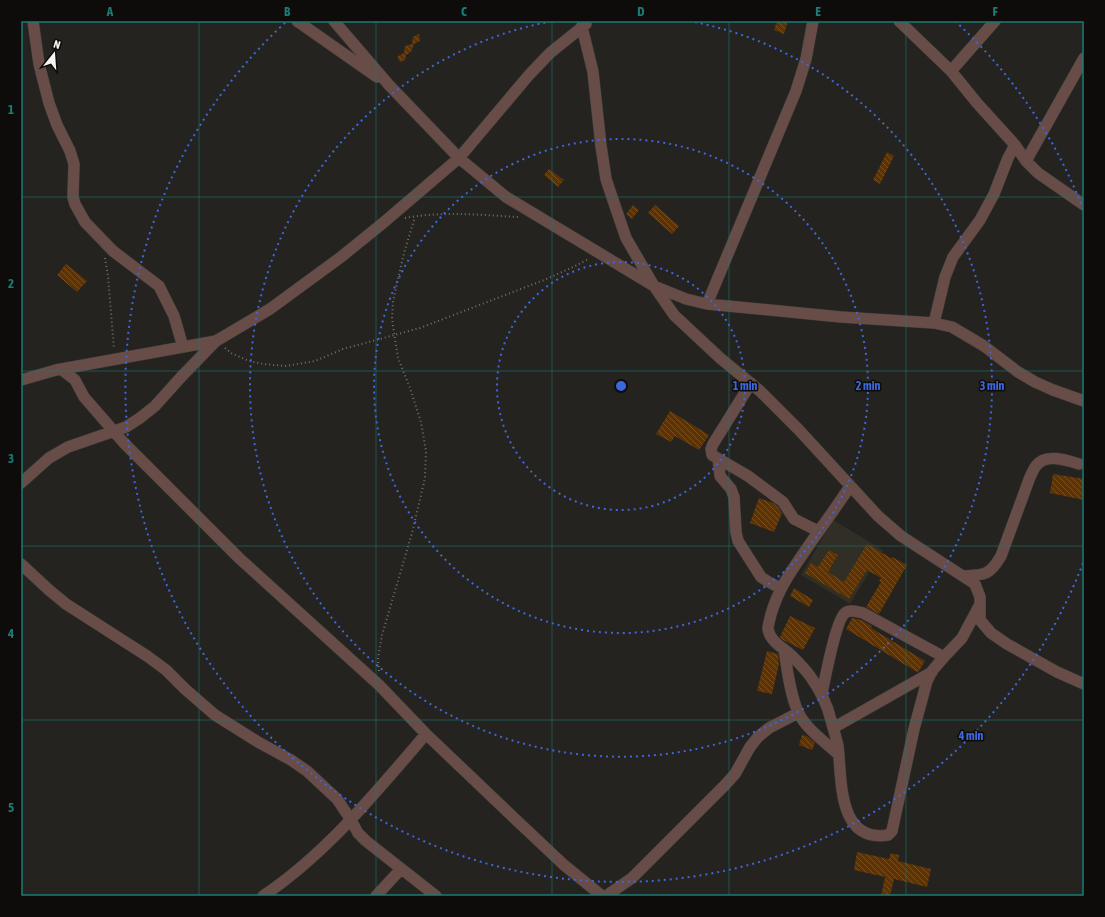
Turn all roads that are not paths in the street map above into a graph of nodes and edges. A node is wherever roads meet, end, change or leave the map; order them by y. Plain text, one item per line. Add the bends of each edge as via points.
1 (33, 21) edge
2 (297, 21) edge
3 (334, 21) edge
4 (812, 21) edge
5 (899, 21) edge
6 (995, 21) edge
7 (584, 23) edge
8 (1084, 58) edge
9 (951, 72) junction
10 (389, 85) junction
11 (1015, 145) junction
12 (459, 158) junction
13 (1026, 161) junction
14 (1084, 205) edge
15 (654, 286) junction
16 (707, 304) junction
17 (934, 324) junction
18 (216, 341) junction
19 (183, 347) junction
20 (61, 369) junction
21 (21, 380) edge
22 (750, 383) junction
23 (1084, 401) edge
24 (113, 432) junction
25 (718, 459) junction
26 (1079, 464) dead end
27 (21, 483) edge
28 (850, 486) junction
29 (818, 531) junction
30 (21, 564) edge
31 (964, 576) junction
32 (780, 588) junction
33 (979, 606) junction
34 (784, 649) junction
35 (944, 658) junction
36 (932, 671) junction
37 (1084, 684) edge
38 (822, 693) junction
39 (798, 713) junction
40 (833, 728) junction
41 (426, 734) junction
42 (838, 754) junction
43 (352, 820) junction
44 (401, 869) junction
45 (263, 896) edge
46 (376, 896) edge
47 (436, 896) edge
48 (602, 896) edge
49 (606, 896) edge

1 - 19 street via 38,64 49,103 74,164 75,204 86,222 113,251 159,286 174,316
2 - 10 street
3 - 10 street
4 - 16 street via 806,59 796,91
5 - 9 street
6 - 9 street
7 - 12 street via 550,52
7 - 15 street via 593,72 606,179 626,238
8 - 13 street
9 - 11 street
10 - 12 street
11 - 13 street
11 - 17 street via 980,220 953,257 945,276
12 - 15 street via 506,197
12 - 18 street via 341,257 270,309
13 - 14 street via 1038,173
15 - 16 street via 686,299
15 - 22 street via 674,315
16 - 17 street
17 - 23 street via 952,327 1035,382
18 - 19 street
18 - 24 street via 155,406 126,427
19 - 20 street
20 - 21 street
20 - 24 street via 75,380 84,397
22 - 25 street via 713,444 712,455
22 - 28 street
24 - 27 street via 68,447 49,458
24 - 41 street via 239,558 379,685
25 - 29 street via 748,476 783,502 794,519
25 - 32 street via 720,476 734,497 738,541 761,577
26 - 31 street via 1061,459 1044,459 1036,465 995,568 987,573
28 - 29 street
28 - 31 street via 901,536
29 - 32 street
30 - 43 street via 66,604 166,670 215,715 307,771 337,799
31 - 33 street via 975,584 980,597
32 - 34 street via 768,629 770,636
33 - 35 street via 962,638
33 - 37 street via 980,620 991,633 1057,672
34 - 38 street
34 - 39 street
35 - 36 street
35 - 38 street via 863,613 846,612 837,631
36 - 40 street
36 - 42 street via 914,729 894,824 888,835 880,836 865,832 853,823 843,798
38 - 40 street
39 - 42 street
39 - 49 street via 758,736 735,774 725,785 632,878
40 - 42 street
41 - 43 street
41 - 48 street via 564,865
43 - 44 street via 358,833
43 - 45 street via 297,870
44 - 46 street
44 - 47 street

